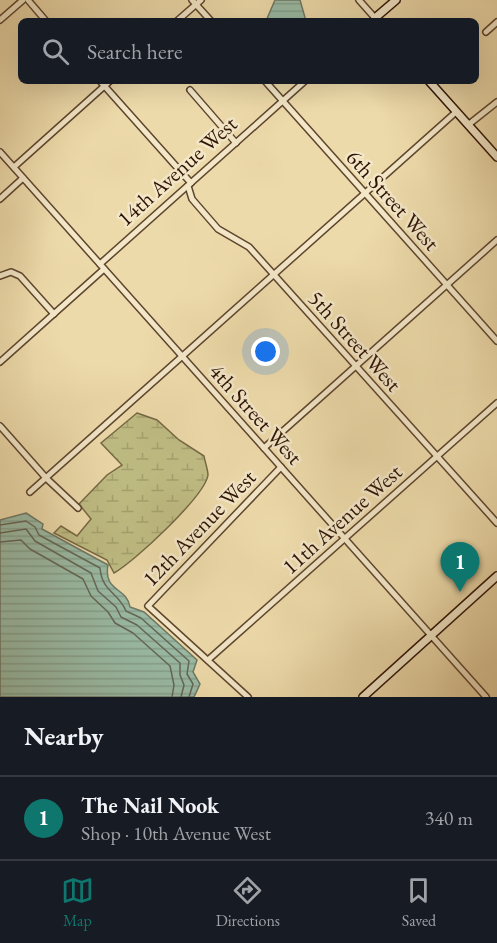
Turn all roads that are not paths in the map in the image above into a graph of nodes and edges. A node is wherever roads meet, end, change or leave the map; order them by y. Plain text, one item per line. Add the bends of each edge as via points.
1 (23, 0) edge
2 (28, 0) edge
3 (359, 0) edge
4 (396, 0) edge
5 (197, 1) edge
6 (43, 18) edge
7 (180, 18) edge
8 (209, 18) edge
9 (373, 18) edge
10 (377, 18) edge
11 (0, 20) edge
12 (497, 22) edge
13 (486, 32) dead end
14 (102, 84) edge
15 (268, 84) edge
16 (302, 84) edge
17 (432, 84) edge
18 (190, 90) dead end
19 (283, 101) junction
20 (497, 102) edge
21 (456, 112) junction
22 (468, 125) junction
23 (236, 142) junction
24 (0, 152) edge
25 (497, 158) edge
26 (14, 167) junction
27 (23, 178) junction
28 (189, 184) junction
29 (365, 193) junction
30 (0, 199) edge
31 (497, 240) edge
32 (102, 267) junction
33 (274, 274) junction
34 (0, 276) edge
35 (447, 285) junction
36 (54, 314) junction
37 (497, 341) edge
38 (182, 356) junction
39 (1, 358) edge
40 (356, 366) junction
41 (497, 403) edge
42 (0, 426) edge
43 (264, 448) junction
44 (437, 456) junction
45 (281, 466) junction
46 (46, 478) junction
47 (30, 492) dead end
48 (78, 507) dead end
49 (497, 523) edge
50 (345, 538) junction
51 (497, 576) edge
52 (432, 636) junction
53 (208, 660) junction
54 (248, 697) edge
55 (363, 697) edge
56 (486, 697) edge

1 - 11 street
2 - 6 street
3 - 9 street
4 - 10 street
5 - 7 street
5 - 8 street
12 - 13 street
14 - 26 street
14 - 28 street, 5th Street West
15 - 19 street, 6th Street West
16 - 19 street, 14th Avenue West
17 - 21 street
18 - 23 street
19 - 23 street, 14th Avenue West
19 - 29 street, 6th Street West
20 - 22 street
21 - 22 street
21 - 29 street
22 - 25 street
23 - 28 street, 14th Avenue West
24 - 26 street, 4th Street West
26 - 27 street, 4th Street West
27 - 30 street
27 - 32 street, 4th Street West
28 - 32 street, 14th Avenue West
28 - 33 street, 5th Street West via 192,199 218,229 249,246
29 - 33 street
29 - 35 street, 6th Street West
31 - 35 street, 12th Avenue West
32 - 36 street, 14th Avenue West
32 - 38 street, 4th Street West
33 - 38 street
33 - 40 street, 5th Street West
34 - 36 street via 11,272 20,276
35 - 37 street, 6th Street West
35 - 40 street, 12th Avenue West
36 - 39 street, 14th Avenue West
38 - 43 street, 4th Street West
38 - 46 street
40 - 43 street, 12th Avenue West
40 - 44 street, 5th Street West
41 - 44 street, 11th Avenue West
42 - 46 street
43 - 45 street, 4th Street West
44 - 49 street, 5th Street West
44 - 50 street, 11th Avenue West
45 - 50 street, 4th Street West
45 - 53 street, 12th Avenue West via 148,606
46 - 47 street
46 - 48 street
50 - 52 street, 4th Street West
50 - 53 street, 11th Avenue West
51 - 52 street
52 - 55 street
52 - 56 street, 4th Street West
53 - 54 street

